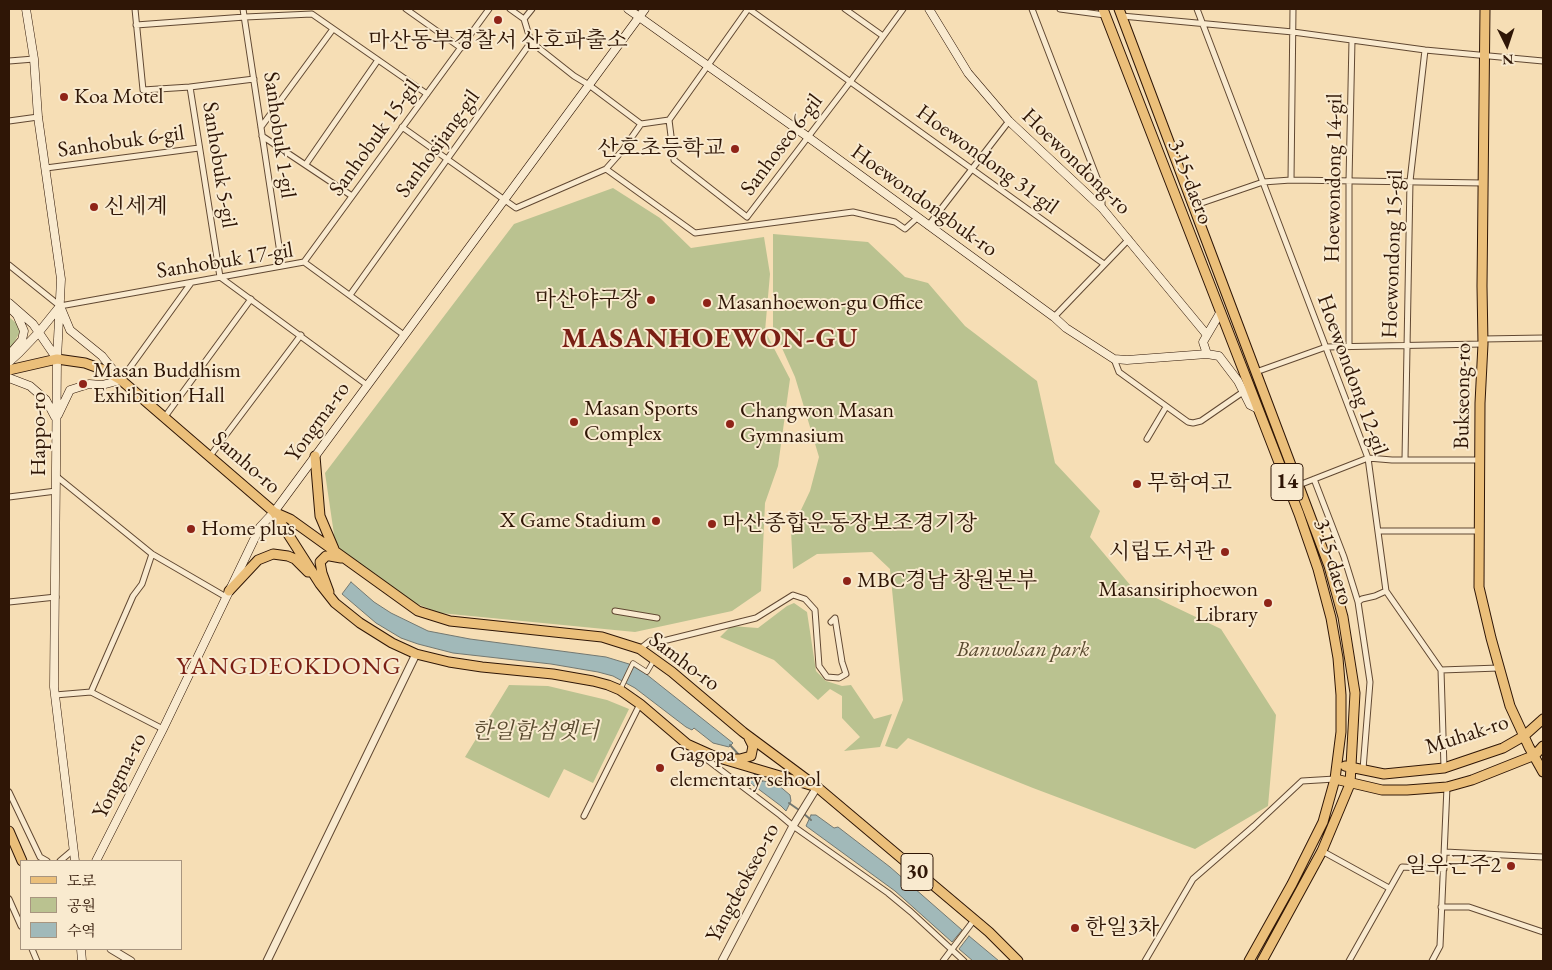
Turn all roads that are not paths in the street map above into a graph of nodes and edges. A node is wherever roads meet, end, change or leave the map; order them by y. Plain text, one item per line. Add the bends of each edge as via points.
1 (26, 9) edge
2 (135, 9) edge
3 (243, 9) edge
4 (406, 9) edge
5 (489, 9) edge
6 (510, 9) edge
7 (532, 9) edge
8 (628, 9) edge
9 (644, 9) edge
10 (749, 9) edge
11 (845, 9) edge
12 (903, 9) edge
13 (928, 9) edge
14 (1032, 9) edge
15 (1060, 9) edge
16 (1197, 9) edge
17 (1293, 9) edge
18 (1485, 9) edge
19 (313, 11) edge
20 (1104, 12) edge
21 (1120, 13) edge
22 (244, 16) junction
23 (639, 17) junction
24 (524, 19) junction
25 (1202, 23) junction
26 (136, 25) junction
27 (333, 29) junction
28 (1293, 32) junction
29 (883, 36) junction
30 (1352, 40) junction
31 (531, 42) junction
32 (461, 48) junction
33 (1425, 50) junction
34 (1485, 55) junction
35 (34, 59) junction
36 (378, 60) junction
37 (9, 61) edge
38 (1543, 61) edge
39 (706, 65) junction
40 (254, 79) junction
41 (850, 82) junction
42 (589, 85) junction
43 (190, 87) junction
44 (427, 94) junction
45 (38, 117) junction
46 (668, 120) junction
47 (9, 121) edge
48 (1009, 121) junction
49 (641, 124) junction
50 (261, 127) junction
51 (402, 127) junction
52 (262, 136) junction
53 (808, 137) junction
54 (199, 148) junction
55 (448, 159) junction
56 (306, 164) junction
57 (46, 168) junction
58 (606, 169) junction
59 (972, 169) junction
60 (1291, 180) junction
61 (1410, 181) junction
62 (1263, 182) junction
63 (1349, 182) junction
64 (1483, 183) junction
65 (352, 196) junction
66 (503, 200) junction
67 (1193, 206) junction
68 (1102, 208) junction
69 (747, 217) junction
70 (917, 218) junction
71 (753, 224) junction
72 (928, 226) junction
73 (1129, 239) junction
74 (304, 262) junction
75 (1104, 264) junction
76 (9, 265) edge
77 (282, 266) junction
78 (220, 277) junction
79 (192, 282) junction
80 (350, 295) junction
81 (251, 299) junction
82 (9, 304) edge
83 (60, 306) junction
84 (1220, 313) junction
85 (1054, 317) junction
86 (39, 332) junction
87 (301, 335) junction
88 (404, 335) junction
89 (1207, 335) junction
90 (1543, 338) edge
91 (1483, 342) junction
92 (1349, 346) junction
93 (1326, 347) junction
94 (1406, 347) junction
95 (1207, 354) junction
96 (9, 355) edge
97 (57, 359) junction
98 (1114, 359) junction
99 (9, 362) edge
100 (9, 370) edge
101 (1256, 372) junction
102 (9, 378) edge
103 (121, 380) junction
104 (367, 385) junction
105 (1243, 392) junction
106 (1166, 408) junction
107 (1258, 409) junction
108 (164, 418) junction
109 (56, 419) junction
110 (1147, 439) dead end
111 (210, 456) junction
112 (315, 456) junction
113 (1368, 458) junction
114 (1405, 459) junction
115 (1480, 460) junction
116 (56, 476) junction
117 (1314, 479) junction
118 (1299, 484) junction
119 (56, 491) junction
120 (9, 497) edge
121 (274, 512) junction
122 (1378, 531) junction
123 (1479, 531) junction
124 (335, 552) junction
125 (152, 554) junction
126 (346, 560) junction
127 (320, 584) junction
128 (1386, 591) junction
129 (228, 594) junction
130 (56, 597) junction
131 (332, 598) junction
132 (9, 602) edge
133 (1358, 602) junction
134 (615, 611) dead end
135 (657, 618) dead end
136 (831, 622) dead end
137 (640, 649) junction
138 (416, 654) junction
139 (655, 659) junction
140 (1500, 668) junction
141 (1441, 670) junction
142 (621, 687) junction
143 (91, 692) junction
144 (55, 695) junction
145 (640, 704) junction
146 (1543, 719) edge
147 (163, 729) junction
148 (743, 732) junction
149 (1524, 736) junction
150 (687, 744) junction
151 (1543, 746) edge
152 (1535, 755) junction
153 (716, 757) junction
154 (1337, 764) junction
155 (1351, 766) junction
156 (1444, 768) junction
157 (1363, 769) junction
158 (1543, 772) edge
159 (1335, 779) junction
160 (1350, 784) junction
161 (1448, 786) junction
162 (817, 788) junction
163 (9, 792) edge
164 (584, 816) dead end
165 (795, 824) junction
166 (9, 831) edge
167 (73, 850) junction
168 (1322, 851) junction
169 (1444, 852) junction
170 (1543, 857) edge
171 (22, 860) edge
172 (45, 860) edge
173 (61, 860) edge
174 (75, 860) edge
175 (97, 860) edge
176 (1444, 869) junction
177 (1388, 888) junction
178 (9, 899) edge
179 (1441, 907) junction
180 (974, 920) junction
181 (20, 924) edge
182 (1543, 932) edge
183 (953, 948) junction
184 (113, 950) edge
185 (131, 961) edge
186 (267, 961) edge
187 (722, 961) edge
188 (943, 961) edge
189 (964, 961) edge
190 (1018, 961) edge
191 (1145, 961) edge
192 (1249, 961) edge
193 (1262, 961) edge
194 (1349, 961) edge
195 (1432, 961) edge

1 - 35 main road, Happo-ro
2 - 26 street
3 - 22 street, Sanhobuk 1-gil
4 - 32 street
5 - 32 street, Sanhobuk 15-gil
6 - 24 street
7 - 24 street
8 - 23 main road, Hoewondongbuk-ro
9 - 23 main road, Yongma-ro
10 - 39 street
10 - 41 street, Hoewondong 31-gil
11 - 29 street
12 - 29 street, Sanhoseo 6-gil
13 - 48 main road, Hoewondong-ro via 968,73
14 - 68 street via 1102,191
15 - 20 street
16 - 25 street, Hoewondong 12-gil
17 - 28 street
18 - 34 main road, Bukseong-ro
19 - 22 street
19 - 27 street
20 - 84 main road, 3·15-daero / 14
21 - 25 street
21 - 67 main road, 3·15-daero / 14
22 - 26 street
22 - 40 street, Sanhobuk 1-gil
23 - 39 main road, Hoewondongbuk-ro
23 - 42 main road, Yongma-ro
24 - 31 street
25 - 28 street
25 - 62 street, Hoewondong 12-gil
26 - 43 street via 143,90
27 - 36 street
27 - 50 street
28 - 30 street
28 - 60 street
29 - 41 street, Sanhoseo 6-gil
30 - 33 street
30 - 63 street, Hoewondong 14-gil
31 - 42 street
31 - 55 street, Sanhosijang-gil
32 - 44 street, Sanhobuk 15-gil
33 - 34 street
33 - 61 street, Hoewondong 15-gil
34 - 38 street
34 - 64 main road, Bukseong-ro
35 - 37 street
35 - 45 main road, Happo-ro
36 - 44 street
36 - 56 street
39 - 46 street
39 - 53 main road, Hoewondongbuk-ro
40 - 43 street
40 - 50 street, Sanhobuk 1-gil
41 - 53 street, Sanhoseo 6-gil
41 - 59 street, Hoewondong 31-gil
42 - 49 street
42 - 66 main road, Yongma-ro
43 - 54 street, Sanhobuk 5-gil
44 - 51 street, Sanhobuk 15-gil
45 - 47 street
45 - 57 main road, Happo-ro
46 - 49 street
46 - 69 street, Sanhoseo 6-gil via 674,160
48 - 59 street
48 - 68 main road, Hoewondong-ro
49 - 58 street
50 - 52 street, Sanhobuk 1-gil
51 - 55 street
51 - 65 street, Sanhobuk 15-gil
52 - 56 street
52 - 77 street, Sanhobuk 1-gil
53 - 69 street, Sanhoseo 6-gil
53 - 70 main road, Hoewondongbuk-ro
54 - 57 street, Sanhobuk 6-gil
54 - 78 street, Sanhobuk 5-gil
55 - 66 street
55 - 80 street, Sanhosijang-gil
56 - 65 street
57 - 83 main road, Happo-ro via 61,279
58 - 66 street via 516,208
58 - 71 street via 695,233
59 - 72 street
59 - 75 street, Hoewondong 31-gil
60 - 62 street
60 - 63 street
61 - 63 street
61 - 64 street
61 - 94 street, Hoewondong 15-gil
62 - 67 street
62 - 93 street, Hoewondong 12-gil
63 - 92 street, Hoewondong 14-gil
64 - 91 main road, Bukseong-ro
65 - 74 street, Sanhobuk 15-gil
66 - 88 main road, Yongma-ro
67 - 101 main road, 3·15-daero / 14
68 - 73 main road, Hoewondong-ro
69 - 71 street
70 - 71 street via 905,229 895,222 853,212
70 - 72 main road, Hoewondongbuk-ro
72 - 85 main road, Hoewondongbuk-ro
73 - 75 street
73 - 89 main road, Hoewondong-ro
74 - 77 street, Sanhobuk 17-gil
74 - 80 street, Sanhobuk 17-gil
75 - 85 street
76 - 83 street
77 - 78 street, Sanhobuk 17-gil
78 - 79 street, Sanhobuk 17-gil
78 - 81 street
79 - 83 street, Sanhobuk 17-gil
79 - 103 street
80 - 88 street, Sanhobuk 17-gil
81 - 87 street
81 - 108 street
82 - 86 main road
82 - 96 main road via 24,332 22,340
83 - 86 main road
83 - 97 main road, Happo-ro
83 - 103 main road via 70,330 102,356
84 - 89 main road
84 - 107 main road, 3·15-daero / 14
85 - 98 main road, Hoewondongbuk-ro
86 - 97 main road
86 - 99 main road
87 - 104 street
87 - 111 street
88 - 104 main road, Yongma-ro
89 - 95 main road via 1203,342
90 - 91 street
91 - 94 street
91 - 115 main road, Bukseong-ro
92 - 93 street
92 - 94 street
93 - 101 street
93 - 113 street, Hoewondong 12-gil
94 - 114 street, Hoewondong 15-gil
95 - 98 main road
95 - 105 main road via 1219,356
97 - 100 main road, Samho-ro
97 - 103 main road, Samho-ro via 85,362
97 - 109 main road, Happo-ro
98 - 106 street via 1119,372
101 - 118 main road, 3·15-daero / 14
102 - 109 main road via 30,386 46,400
103 - 108 main road, Samho-ro
103 - 109 main road via 70,390
104 - 112 main road, Yongma-ro
105 - 106 street via 1206,418 1193,423
105 - 107 main road via 1250,406
106 - 110 street
107 - 154 main road, 3·15-daero / 14 via 1302,523 1331,618 1341,695
108 - 111 main road, Samho-ro
109 - 116 main road, Happo-ro
111 - 121 main road, Samho-ro
112 - 121 main road, Yongma-ro
112 - 124 main road via 320,516
113 - 114 street
113 - 117 street
113 - 122 street, Hoewondong 12-gil
114 - 115 street
115 - 123 main road, Bukseong-ro
116 - 119 main road, Happo-ro
116 - 125 street
117 - 118 street
117 - 133 street
118 - 155 main road, 3·15-daero / 14 via 1329,566 1343,616 1355,693
119 - 120 street
119 - 130 main road, Happo-ro
121 - 124 main road, Samho-ro via 290,519
121 - 127 main road, Samho-ro
121 - 129 main road, Yongma-ro via 260,526
122 - 123 street
122 - 128 street, Hoewondong 12-gil
123 - 140 main road, Bukseong-ro via 1479,587
124 - 126 main road, Samho-ro
125 - 129 street
125 - 143 street via 142,584 133,596
126 - 131 main road via 326,556 320,562
126 - 137 main road, Samho-ro via 418,611 435,617 602,637
127 - 129 main road via 295,559 273,554 258,560
127 - 131 main road, Samho-ro
128 - 133 street
128 - 141 street, Hoewondong 12-gil
129 - 147 main road, Yongma-ro
130 - 132 street
130 - 144 main road, Happo-ro
131 - 138 main road, Samho-ro via 376,634
133 - 157 street via 1370,682
134 - 135 street
136 - 137 street via 835,618 846,674 839,678 827,677 819,666 815,610 805,599 794,595 756,618 650,642
137 - 139 main road, Samho-ro
138 - 142 main road, Samho-ro via 449,662 553,674
138 - 186 street
139 - 142 street via 647,672 633,663
139 - 148 main road, Samho-ro
140 - 141 street
140 - 149 main road, Bukseong-ro via 1510,706
141 - 156 street
142 - 145 main road, Samho-ro
143 - 144 street
143 - 147 street
144 - 167 main road, Happo-ro
145 - 150 main road, Samho-ro
145 - 164 street
146 - 149 main road, Muhak-ro
147 - 175 main road, Yongma-ro
148 - 153 main road via 752,741 751,756 740,759
148 - 162 main road, Samho-ro
149 - 152 main road, Bukseong-ro
149 - 156 main road, Muhak-ro via 1504,748
150 - 153 main road, Samho-ro
150 - 165 street
151 - 152 main road, Muhak-ro
152 - 158 main road, Bukseong-ro
152 - 161 main road, Muhak-ro
153 - 162 main road
154 - 155 main road, Muhak-ro
154 - 159 main road, 3·15-daero / 14
155 - 157 main road, Muhak-ro
155 - 160 main road, 3·15-daero / 14
156 - 157 main road, Muhak-ro via 1384,774
159 - 160 main road, Muhak-ro
159 - 191 street via 1302,781 1193,879
159 - 192 main road, 3·15-daero / 14 via 1323,822
160 - 161 main road, Muhak-ro via 1382,790
160 - 168 main road, 3·15-daero / 14
161 - 169 street
162 - 165 street, Yangdeokseo-ro
162 - 180 main road, Samho-ro / 30
163 - 172 street via 40,857
165 - 183 street via 888,893
165 - 187 street, Yangdeokseo-ro
166 - 171 main road
167 - 173 street
167 - 174 main road, Happo-ro
168 - 177 street
168 - 193 main road, 3·15-daero / 14
169 - 170 street
169 - 176 street
176 - 177 street via 1402,867
176 - 179 street
177 - 194 street
178 - 181 street
179 - 182 street via 1469,907
179 - 195 street via 1440,946
180 - 183 street
180 - 190 main road, Samho-ro / 30
183 - 188 street
183 - 189 street
184 - 185 street

